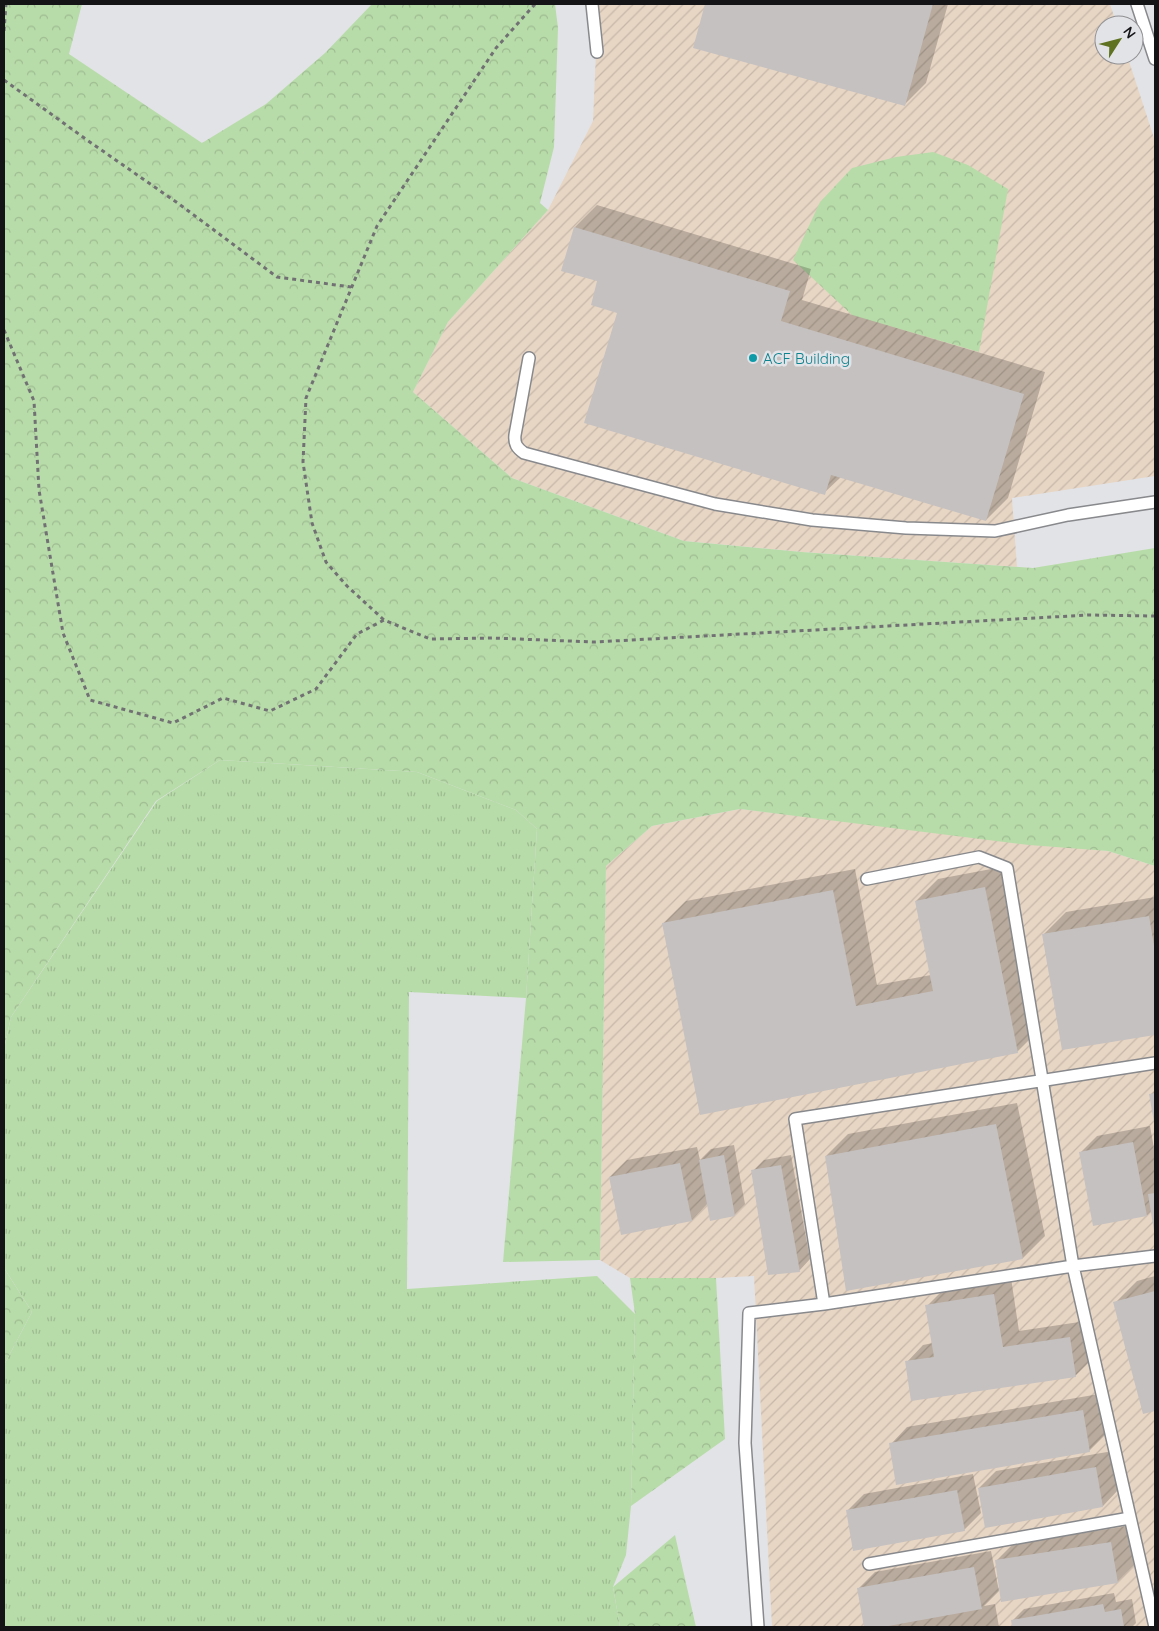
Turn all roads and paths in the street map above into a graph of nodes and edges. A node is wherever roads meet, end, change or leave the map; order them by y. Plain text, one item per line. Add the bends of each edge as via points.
1 (6, 4) edge
2 (592, 4) edge
3 (1137, 4) edge
4 (4, 31) edge
5 (597, 52) dead end
6 (1155, 59) edge
7 (4, 80) edge
8 (351, 286) dead end
9 (4, 330) edge
10 (528, 358) dead end
11 (1155, 502) edge
12 (384, 620) dead end
13 (867, 879) dead end
14 (1155, 1062) edge
15 (1043, 1081) junction
16 (1155, 1256) edge
17 (1073, 1266) junction
18 (824, 1304) junction
19 (1130, 1518) junction
20 (870, 1564) dead end
21 (758, 1627) edge
22 (1155, 1627) edge

1 - 4 path
2 - 5 lane
3 - 6 lane
7 - 8 path via 277,277
9 - 12 path via 34,400 39,490 63,633 90,700 173,722 223,698 270,711 316,690 357,634
10 - 11 lane via 514,435 517,448 524,453 715,504 812,520 995,531 1068,515
13 - 15 lane via 980,857 1007,868
14 - 15 lane
15 - 17 lane
15 - 18 lane via 795,1119
16 - 17 lane
17 - 18 lane
17 - 19 lane
18 - 21 lane via 749,1313 745,1443
19 - 20 lane
19 - 22 lane

